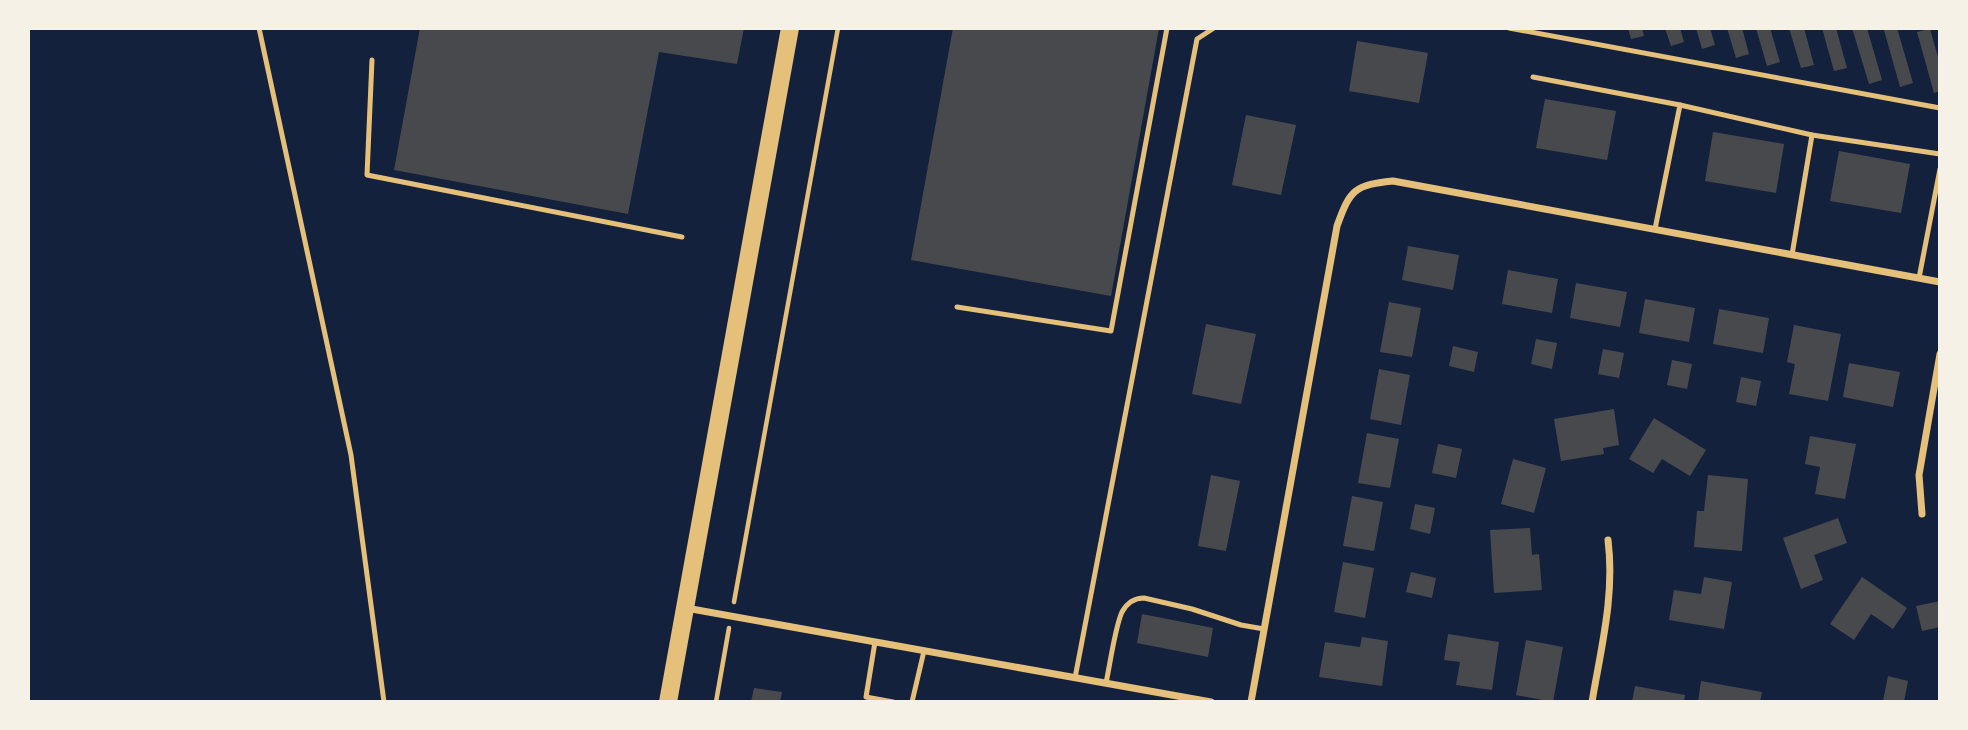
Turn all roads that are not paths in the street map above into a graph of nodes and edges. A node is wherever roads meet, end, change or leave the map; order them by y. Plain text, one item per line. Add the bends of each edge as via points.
1 (259, 28) edge
2 (790, 28) edge
3 (1167, 28) edge
4 (1214, 28) edge
5 (1509, 28) edge
6 (372, 60) dead end
7 (1533, 77) dead end
8 (1680, 105) junction
9 (1940, 108) edge
10 (1812, 135) junction
11 (1940, 154) edge
12 (1940, 169) edge
13 (1655, 229) junction
14 (682, 237) dead end
15 (1792, 255) junction
16 (1919, 278) junction
17 (1940, 282) edge
18 (957, 307) dead end
19 (1940, 354) edge
20 (1922, 514) dead end
21 (1608, 540) dead end
22 (685, 608) junction
23 (1264, 629) junction
24 (876, 642) junction
25 (924, 651) junction
26 (1075, 678) junction
27 (1106, 683) junction
28 (384, 702) edge
29 (668, 702) edge
30 (893, 702) edge
31 (912, 702) edge
32 (1211, 702) edge
33 (1251, 702) edge
34 (1592, 702) edge

1 - 28 lane via 351,455
2 - 22 main road
3 - 18 lane via 1111,331
4 - 26 lane via 1197,39
5 - 9 lane
6 - 14 lane via 367,175
7 - 8 lane
8 - 10 lane
8 - 13 lane
10 - 11 lane
10 - 15 lane
12 - 16 lane
13 - 15 street
13 - 23 street via 1393,181 1355,189 1337,226
15 - 16 street
16 - 17 street
19 - 20 street via 1919,475
21 - 34 street via 1610,597
22 - 24 street
22 - 29 main road
23 - 27 lane via 1137,598 1122,612
23 - 33 street
24 - 25 street
24 - 30 lane via 866,697
25 - 26 street
25 - 31 lane
26 - 27 street
27 - 32 street

